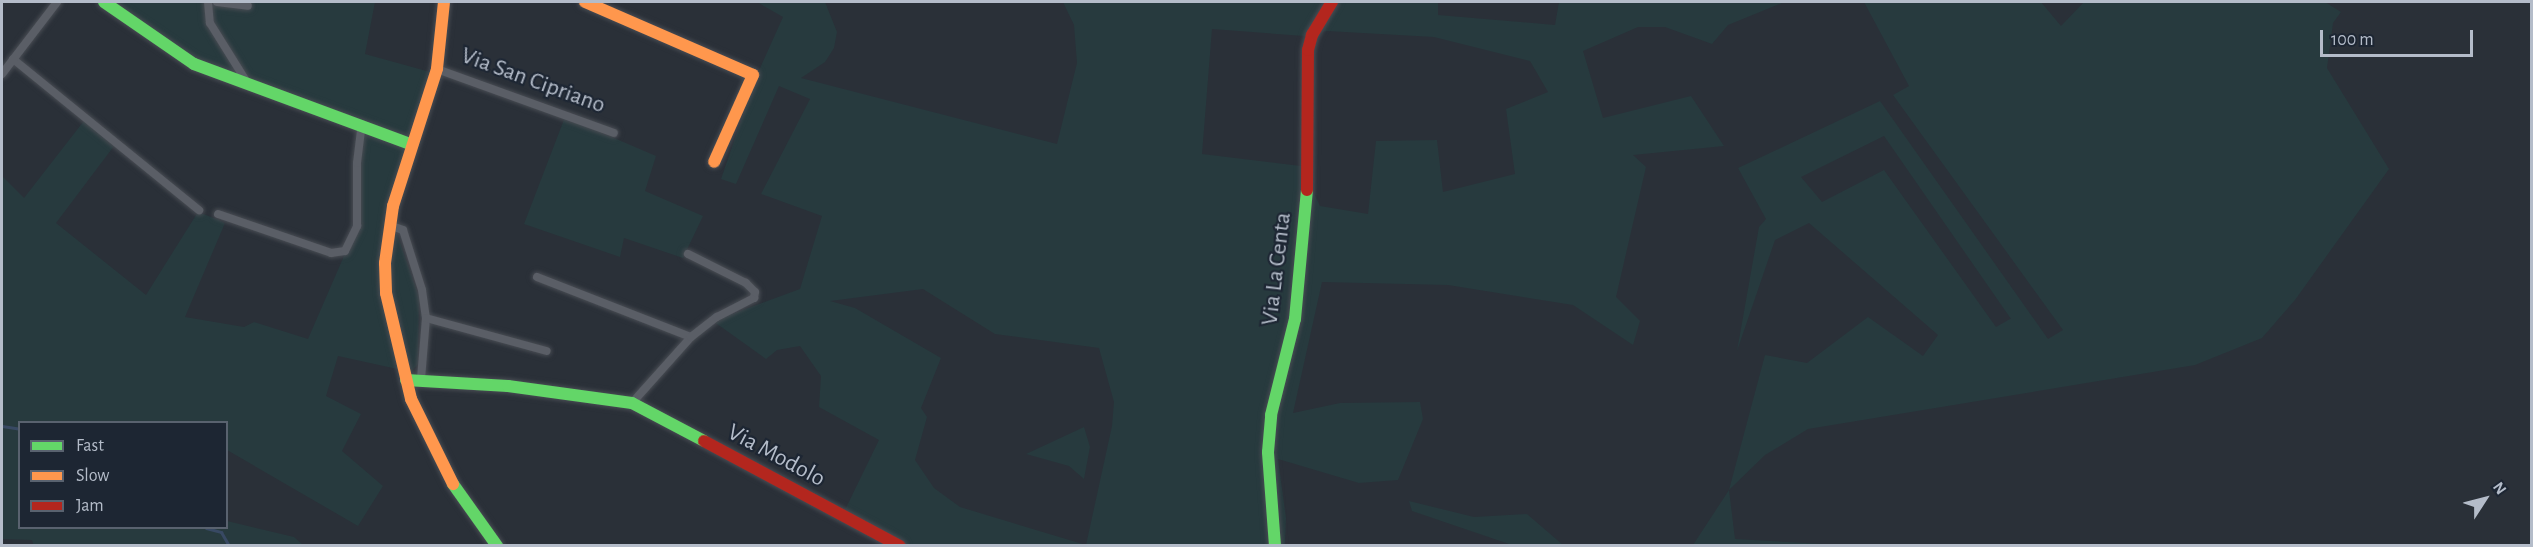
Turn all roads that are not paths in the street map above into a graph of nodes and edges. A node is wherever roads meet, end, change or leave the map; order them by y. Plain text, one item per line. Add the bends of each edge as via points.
1 (57, 2) edge
2 (104, 2) edge
3 (208, 2) edge
4 (217, 2) edge
5 (444, 2) edge
6 (585, 2) edge
7 (1332, 2) edge
8 (248, 6) dead end
9 (13, 59) junction
10 (437, 69) junction
11 (2, 74) edge
12 (249, 84) junction
13 (362, 124) junction
14 (614, 133) dead end
15 (410, 144) junction
16 (714, 162) dead end
17 (199, 210) dead end
18 (218, 214) dead end
19 (389, 225) junction
20 (688, 254) dead end
21 (537, 277) dead end
22 (426, 318) junction
23 (692, 336) junction
24 (547, 351) dead end
25 (406, 380) junction
26 (421, 380) junction
27 (632, 403) junction
28 (497, 546) edge
29 (900, 546) edge
30 (1275, 546) edge

1 - 9 street
2 - 12 street via 178,55
3 - 12 street via 210,23
4 - 8 street
5 - 10 street, Via San Cipriano
6 - 16 street via 753,75
7 - 30 street, Via La Centa via 1312,35 1308,50 1310,132 1304,241 1295,319 1271,415 1268,452
9 - 11 street
9 - 17 street
10 - 14 street, Via San Cipriano
10 - 15 street, Via San Cipriano
12 - 13 street
13 - 15 street
13 - 18 street via 357,163 357,226 345,251 331,253
15 - 19 street, Via San Cipriano
19 - 22 street via 403,230 422,290
19 - 25 street, Via San Cipriano via 386,293
20 - 23 street via 746,283 755,295
21 - 23 street
22 - 24 street
22 - 26 street
23 - 27 street
25 - 26 street, Via Modolo
25 - 28 street, Via San Cipriano via 435,453
26 - 27 street, Via Modolo via 559,391
27 - 29 street, Via Modolo

